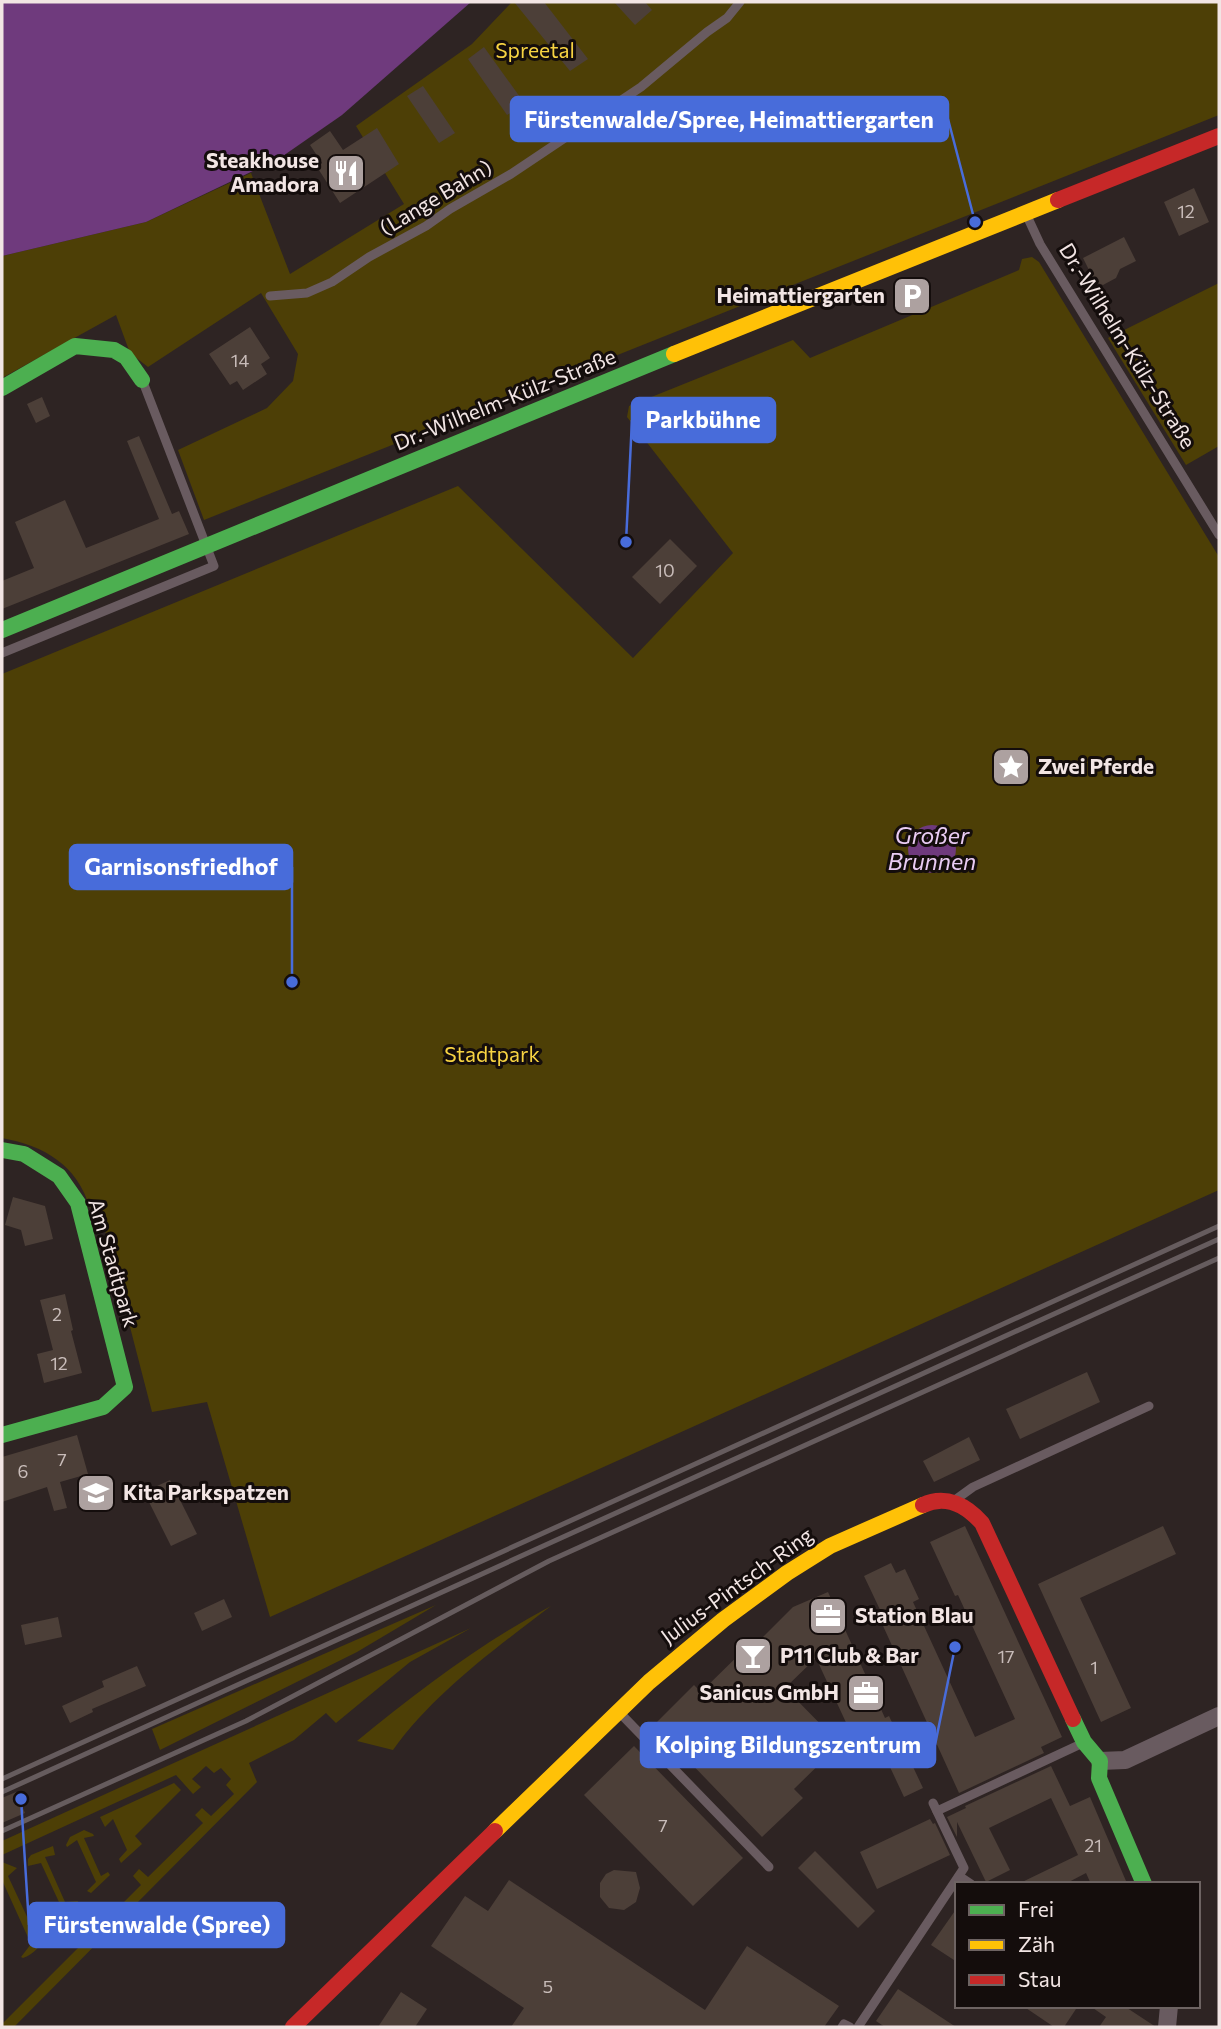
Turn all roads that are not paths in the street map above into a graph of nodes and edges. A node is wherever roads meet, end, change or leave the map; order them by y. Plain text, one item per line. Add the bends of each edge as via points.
1 (740, 2) edge
2 (1219, 136) edge
3 (1026, 212) junction
4 (271, 296) dead end
5 (142, 380) joint
6 (2, 388) edge
7 (1219, 535) edge
8 (205, 545) junction
9 (2, 630) edge
10 (2, 653) edge
11 (2, 1150) edge
12 (1149, 1406) dead end
13 (2, 1435) edge
14 (954, 1501) junction
15 (619, 1711) junction
16 (1219, 1716) edge
17 (1084, 1742) junction
18 (1100, 1761) junction
19 (769, 1867) dead end
20 (959, 1876) junction
21 (968, 1882) edge
22 (1143, 1882) edge
23 (1170, 2008) edge
24 (293, 2027) edge
25 (842, 2027) edge
26 (850, 2027) edge
27 (858, 2027) edge
28 (1167, 2027) edge

1 - 4 lane, (Lange Bahn) via 727,19 641,87 510,174 332,282 307,293
2 - 3 street, Dr.-Wilhelm-Külz-Straße
3 - 7 lane, Dr.-Wilhelm-Külz-Straße via 1040,244
3 - 8 street, Dr.-Wilhelm-Külz-Straße
5 - 6 street via 126,357 114,350 75,345
5 - 8 lane
8 - 9 street, Dr.-Wilhelm-Külz-Straße
8 - 10 lane via 214,566
11 - 13 street, Am Stadtpark via 24,1154 59,1176 78,1203 125,1387 103,1407
12 - 14 lane via 973,1487
14 - 15 street, Julius-Pintsch-Ring via 929,1502 810,1557 723,1620
14 - 17 street via 982,1523
15 - 19 lane
15 - 24 street, Julius-Pintsch-Ring
16 - 18 street via 1125,1760
17 - 18 street
17 - 20 lane via 935,1807 964,1868
18 - 22 street via 1099,1778
20 - 21 lane
20 - 27 lane
23 - 28 street
25 - 26 lane

